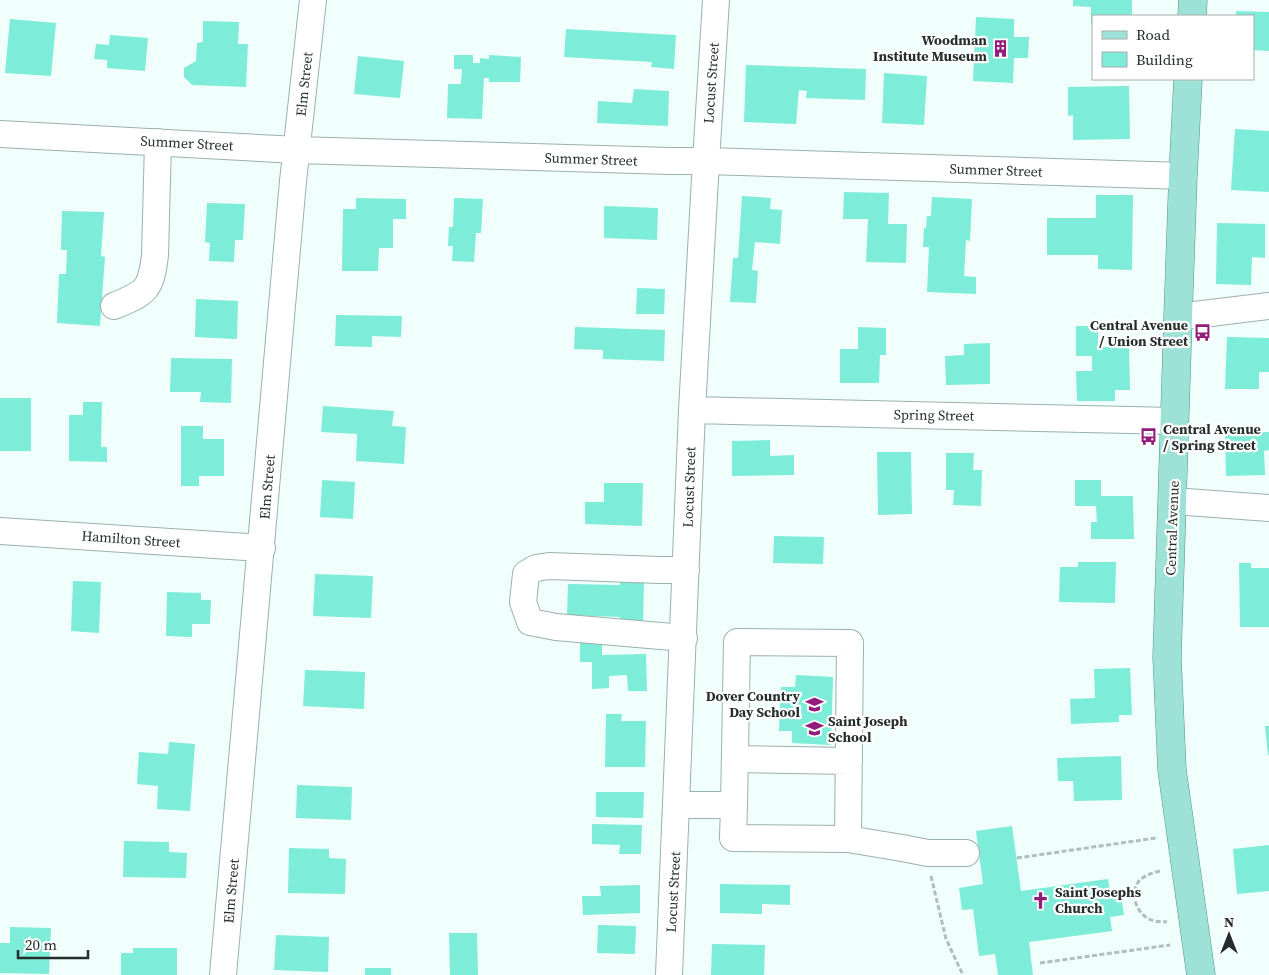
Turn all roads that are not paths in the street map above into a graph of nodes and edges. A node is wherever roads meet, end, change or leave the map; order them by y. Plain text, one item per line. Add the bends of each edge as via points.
1 (313, 0) edge
2 (716, 0) edge
3 (1193, 0) edge
4 (1192, 15) edge
5 (1188, 80) edge
6 (0, 134) edge
7 (158, 142) junction
8 (298, 150) junction
9 (706, 161) junction
10 (1183, 176) junction
11 (114, 306) dead end
12 (1269, 306) edge
13 (1178, 317) junction
14 (692, 410) junction
15 (1175, 421) junction
16 (1173, 501) junction
17 (1269, 508) edge
18 (0, 531) edge
19 (262, 548) junction
20 (686, 570) junction
21 (684, 638) junction
22 (735, 759) junction
23 (849, 761) junction
24 (677, 805) junction
25 (734, 805) junction
26 (848, 839) junction
27 (966, 853) dead end
28 (224, 975) edge
29 (669, 975) edge
30 (1201, 975) edge

1 - 8 street, Elm Street
2 - 9 street, Locust Street
3 - 4 main road
5 - 10 main road, Central Avenue
6 - 7 street, Summer Street
7 - 8 street, Summer Street
7 - 11 street via 153,273 147,287 136,297
8 - 9 street, Summer Street
8 - 19 street, Elm Street
9 - 10 street, Summer Street
9 - 14 street, Locust Street
10 - 13 main road, Central Avenue
12 - 13 street
13 - 15 main road, Central Avenue
14 - 15 street, Spring Street
14 - 20 street, Locust Street
15 - 16 main road, Central Avenue
16 - 17 street
16 - 30 main road, Central Avenue via 1167,657 1172,770
18 - 19 street, Hamilton Street
19 - 28 street, Elm Street
20 - 21 street, Locust Street
20 - 21 street via 536,568 526,574 523,602 530,622
21 - 24 street, Locust Street
22 - 23 street
22 - 23 street via 737,642 850,643
22 - 25 street
23 - 26 street
24 - 25 street
24 - 29 street, Locust Street
25 - 26 street via 733,838
26 - 27 street via 928,853

